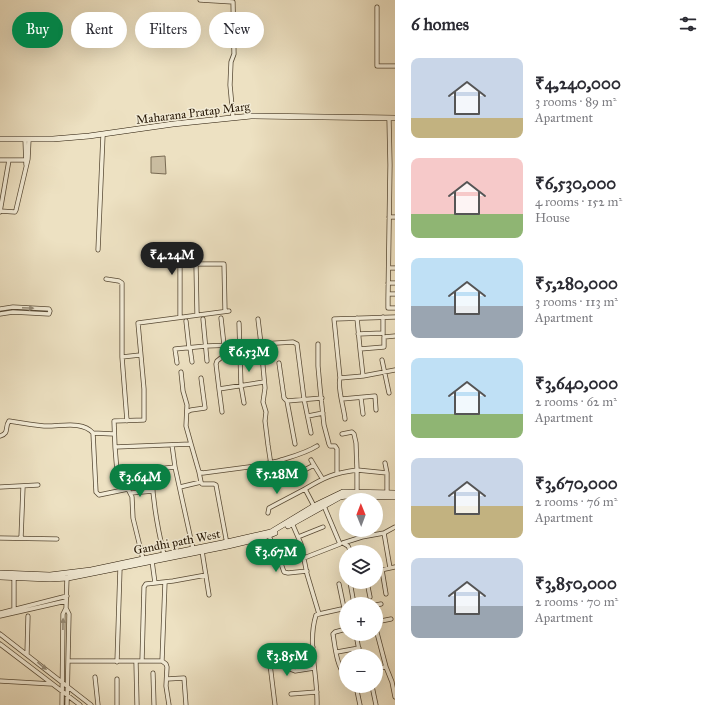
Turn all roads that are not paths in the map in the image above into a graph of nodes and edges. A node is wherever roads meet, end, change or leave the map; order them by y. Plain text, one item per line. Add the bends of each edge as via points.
1 (200, 0) edge
2 (377, 7) dead end
3 (395, 66) edge
4 (395, 114) edge
5 (232, 117) junction
6 (392, 118) edge
7 (103, 135) junction
8 (0, 139) edge
9 (27, 139) junction
10 (0, 160) edge
11 (9, 160) junction
12 (25, 160) junction
13 (390, 165) junction
14 (395, 165) edge
15 (26, 166) junction
16 (389, 202) junction
17 (395, 202) edge
18 (0, 212) edge
19 (389, 217) junction
20 (395, 217) edge
21 (98, 250) dead end
22 (196, 264) junction
23 (389, 268) junction
24 (395, 268) edge
25 (106, 279) dead end
26 (388, 283) junction
27 (395, 283) edge
28 (388, 294) junction
29 (395, 294) edge
30 (395, 308) edge
31 (0, 309) edge
32 (0, 314) edge
33 (197, 315) junction
34 (180, 317) junction
35 (383, 317) junction
36 (395, 317) edge
37 (221, 318) dead end
38 (357, 318) junction
39 (203, 319) dead end
40 (258, 319) dead end
41 (186, 321) dead end
42 (239, 323) dead end
43 (358, 334) junction
44 (384, 335) junction
45 (395, 336) edge
46 (240, 344) junction
47 (260, 344) junction
48 (318, 344) dead end
49 (224, 345) junction
50 (206, 346) junction
51 (189, 348) junction
52 (360, 349) junction
53 (140, 355) junction
54 (122, 357) junction
55 (382, 360) dead end
56 (207, 361) dead end
57 (192, 362) dead end
58 (177, 363) dead end
59 (279, 363) dead end
60 (395, 370) edge
61 (181, 372) dead end
62 (384, 372) junction
63 (363, 376) junction
64 (201, 378) dead end
65 (340, 378) junction
66 (264, 382) junction
67 (242, 386) junction
68 (219, 389) junction
69 (389, 393) dead end
70 (322, 398) junction
71 (361, 398) junction
72 (304, 399) junction
73 (342, 399) junction
74 (287, 401) junction
75 (244, 403) dead end
76 (376, 410) dead end
77 (187, 412) junction
78 (222, 412) dead end
79 (323, 413) junction
80 (363, 414) dead end
81 (308, 416) junction
82 (345, 419) dead end
83 (127, 421) junction
84 (93, 433) junction
85 (311, 433) dead end
86 (114, 434) junction
87 (342, 434) dead end
88 (0, 436) edge
89 (191, 444) junction
90 (295, 444) dead end
91 (172, 445) junction
92 (318, 446) dead end
93 (115, 447) junction
94 (311, 460) dead end
95 (271, 461) junction
96 (385, 463) dead end
97 (314, 465) junction
98 (137, 467) dead end
99 (175, 467) junction
100 (357, 470) junction
101 (199, 472) junction
102 (337, 473) junction
103 (387, 473) junction
104 (152, 477) dead end
105 (322, 478) junction
106 (201, 482) junction
107 (38, 486) dead end
108 (0, 487) edge
109 (23, 487) junction
110 (180, 487) junction
111 (128, 489) junction
112 (305, 489) junction
113 (153, 491) junction
114 (131, 493) junction
115 (357, 493) edge
116 (395, 493) edge
117 (339, 494) edge
118 (383, 496) edge
119 (387, 496) junction
120 (395, 497) edge
121 (339, 498) edge
122 (314, 506) junction
123 (324, 506) junction
124 (268, 513) dead end
125 (292, 522) junction
126 (323, 527) dead end
127 (395, 527) edge
128 (384, 533) joint
129 (269, 536) junction
130 (298, 537) junction
131 (362, 537) edge
132 (0, 538) edge
133 (21, 538) junction
134 (57, 539) dead end
135 (228, 544) junction
136 (342, 544) junction
137 (345, 545) edge
138 (193, 549) junction
139 (202, 551) junction
140 (164, 555) junction
141 (304, 558) junction
142 (143, 559) junction
143 (152, 560) junction
144 (395, 567) edge
145 (120, 568) junction
146 (390, 568) junction
147 (383, 570) edge
148 (307, 571) junction
149 (0, 573) edge
150 (67, 575) junction
151 (206, 575) junction
152 (383, 576) edge
153 (0, 577) edge
154 (14, 577) junction
155 (165, 582) junction
156 (155, 583) junction
157 (368, 589) edge
158 (386, 594) dead end
159 (209, 595) dead end
160 (66, 596) junction
161 (370, 597) dead end
162 (66, 601) junction
163 (66, 608) junction
164 (339, 609) edge
165 (14, 611) junction
166 (319, 614) junction
167 (0, 615) edge
168 (28, 616) dead end
169 (391, 619) dead end
170 (383, 621) edge
171 (339, 631) edge
172 (0, 634) edge
173 (358, 641) edge
174 (379, 641) edge
175 (1, 645) edge
176 (314, 647) junction
177 (359, 648) joint
178 (288, 650) junction
179 (0, 651) edge
180 (337, 652) junction
181 (27, 654) junction
182 (68, 661) junction
183 (142, 661) junction
184 (162, 661) junction
185 (116, 662) junction
186 (136, 662) junction
187 (339, 665) edge
188 (383, 667) edge
189 (386, 667) junction
190 (314, 668) junction
191 (153, 673) dead end
192 (95, 677) dead end
193 (117, 679) dead end
194 (167, 679) junction
195 (0, 681) edge
196 (62, 682) junction
197 (53, 684) junction
198 (68, 687) junction
199 (62, 691) junction
200 (317, 692) junction
201 (357, 693) edge
202 (373, 693) edge
203 (395, 693) edge
204 (291, 694) dead end
205 (68, 695) junction
206 (395, 697) edge
207 (62, 705) edge
208 (67, 705) edge
209 (80, 705) edge
210 (92, 705) edge
211 (98, 705) edge
212 (117, 705) edge
213 (137, 705) edge
214 (154, 705) edge
215 (169, 705) edge
216 (186, 705) edge
217 (274, 705) edge
218 (317, 705) edge
219 (360, 705) edge
220 (376, 705) edge

1 - 5 street via 233,2 234,54 230,85
2 - 3 street via 377,66
4 - 6 street
5 - 6 street, Maharana Pratap Marg
5 - 7 street, Maharana Pratap Marg
6 - 13 street
7 - 9 street, Maharana Pratap Marg
7 - 21 street
8 - 9 street, Maharana Pratap Marg
9 - 12 street
9 - 15 street
10 - 11 street
11 - 12 street
11 - 18 street
12 - 15 street
13 - 14 street
13 - 16 street
15 - 18 street via 15,212
16 - 17 street
16 - 19 street
19 - 20 street
19 - 23 street
22 - 33 street
22 - 33 street via 224,264 227,311
22 - 34 street via 180,264
23 - 24 street
23 - 26 street
25 - 54 street via 122,283
26 - 27 street
26 - 28 street
28 - 29 street
28 - 30 street via 388,308
31 -> 32 street via 13,307 50,311 49,314
33 - 34 street
34 - 53 street via 138,323
35 - 36 street
35 - 38 street
35 - 44 street
37 - 49 street
38 - 43 street
38 - 65 street via 334,319
39 - 50 street
40 - 47 street
41 - 51 street
42 - 46 street
43 - 44 street
43 - 52 street
44 - 45 street
44 - 52 street via 384,347
46 - 47 street
46 - 49 street
46 - 67 street
47 - 66 street
47 - 72 street via 296,343
48 - 70 street
49 - 50 street
49 - 68 street via 223,356 216,364
50 - 51 street
50 - 56 street
51 - 57 street
51 - 58 street via 176,349
52 - 63 street
53 - 54 street
53 - 83 street via 144,420
54 - 83 street
55 - 62 street
59 - 74 street via 284,398
60 - 62 street
61 - 77 street
62 - 63 street
62 - 69 street
63 - 65 street
64 - 77 street via 205,408
65 - 73 street via 338,383
66 - 67 street
66 - 95 street via 265,421
67 - 68 street
67 - 75 street
68 - 78 street
70 - 72 street
70 - 79 street
71 - 73 street
71 - 76 street via 375,396
71 - 80 street
72 - 74 street
72 - 81 street
73 - 82 street
74 - 90 street
77 - 89 street via 186,426
79 - 81 street
79 - 102 street via 329,444 337,448
81 - 85 street
83 - 86 street via 114,420
84 - 86 street
84 - 88 street via 78,425 44,426 9,421 7,432
84 - 111 street via 96,492 99,495
86 - 93 street
87 - 100 street via 354,434
89 - 91 street
89 - 101 street
91 - 93 street
91 - 99 street
92 - 95 street via 280,461
93 - 111 street via 118,484 121,488
94 - 97 street
95 - 97 street via 280,483
95 - 101 street via 263,465 225,471 203,474
96 - 103 street
97 - 105 street
98 - 99 street via 139,471
99 - 110 street
100 - 102 street
100 - 103 street
100 - 115 street
101 - 106 street
102 - 105 street
103 - 119 street
104 - 113 street
105 - 112 street
106 - 110 street
106 - 135 street via 216,485
107 - 109 street
108 - 109 street
109 - 133 street
110 - 138 street
111 - 114 street
112 - 122 street
112 - 124 street via 269,508
113 - 114 street
113 - 140 street
114 - 142 street via 133,518
116 - 119 street, Gandhi path West
117 - 122 street, Gandhi path West
118 - 119 street, Gandhi path West
119 - 120 street
121 - 123 street
122 - 125 street, Gandhi path West
123 - 125 street
123 - 136 street
125 - 129 street
125 - 130 street
125 - 135 street, Gandhi path West via 271,532
126 - 130 street
127 - 128 street
128 - 146 street
129 - 135 street
129 - 148 street via 284,572
130 - 141 street
131 - 136 street
132 - 133 street
133 - 134 street
135 - 138 street, Gandhi path West
135 - 139 street
136 - 137 street
136 - 141 street
138 - 140 street, Gandhi path West
139 - 143 street
139 - 151 street
140 - 143 street, Gandhi path West
141 - 148 street
142 - 143 street, Gandhi path West
142 - 150 street, Gandhi path West
143 - 145 street
143 - 156 street
144 - 146 street
145 - 150 street
145 - 185 street
146 - 147 street
148 - 166 street
149 - 150 street, Gandhi path West
150 - 154 street via 50,579
150 - 160 street
151 - 155 street
151 - 159 street
152 - 158 street
153 - 154 street
154 - 165 street
155 - 156 street
155 - 184 street
156 - 183 street via 146,584 144,587
157 - 161 street
160 - 162 street
160 - 165 street
162 - 163 street
162 - 165 street
163 - 182 street via 69,614
196 -> 163 street via 63,614
164 - 166 street
165 - 167 street
166 - 176 street via 316,615 313,624
168 - 181 street
169 - 170 street
171 - 180 street via 333,633
172 - 181 street
173 - 177 street
174 - 189 street
175 - 179 street
175 - 197 street
176 - 178 street
176 - 190 street
177 - 180 street
178 - 190 street via 290,669
178 - 217 street via 269,656
180 - 187 street
181 -> 196 street
182 - 185 street
182 - 198 street
183 - 184 street
183 - 186 street
184 - 194 street via 167,667
185 - 186 street
186 - 213 street
188 - 189 street
189 - 203 street
190 - 200 street
191 - 214 street
192 - 211 street
193 - 212 street
194 - 215 street
194 - 216 street via 184,676
195 - 197 street
196 - 198 street
196 - 199 street
197 - 199 street
198 - 205 street
198 - 210 street
199 - 205 street
199 - 207 street
200 - 204 street
200 - 218 street
201 - 219 street
202 - 220 street
203 - 206 street
205 - 208 street
205 - 209 street

